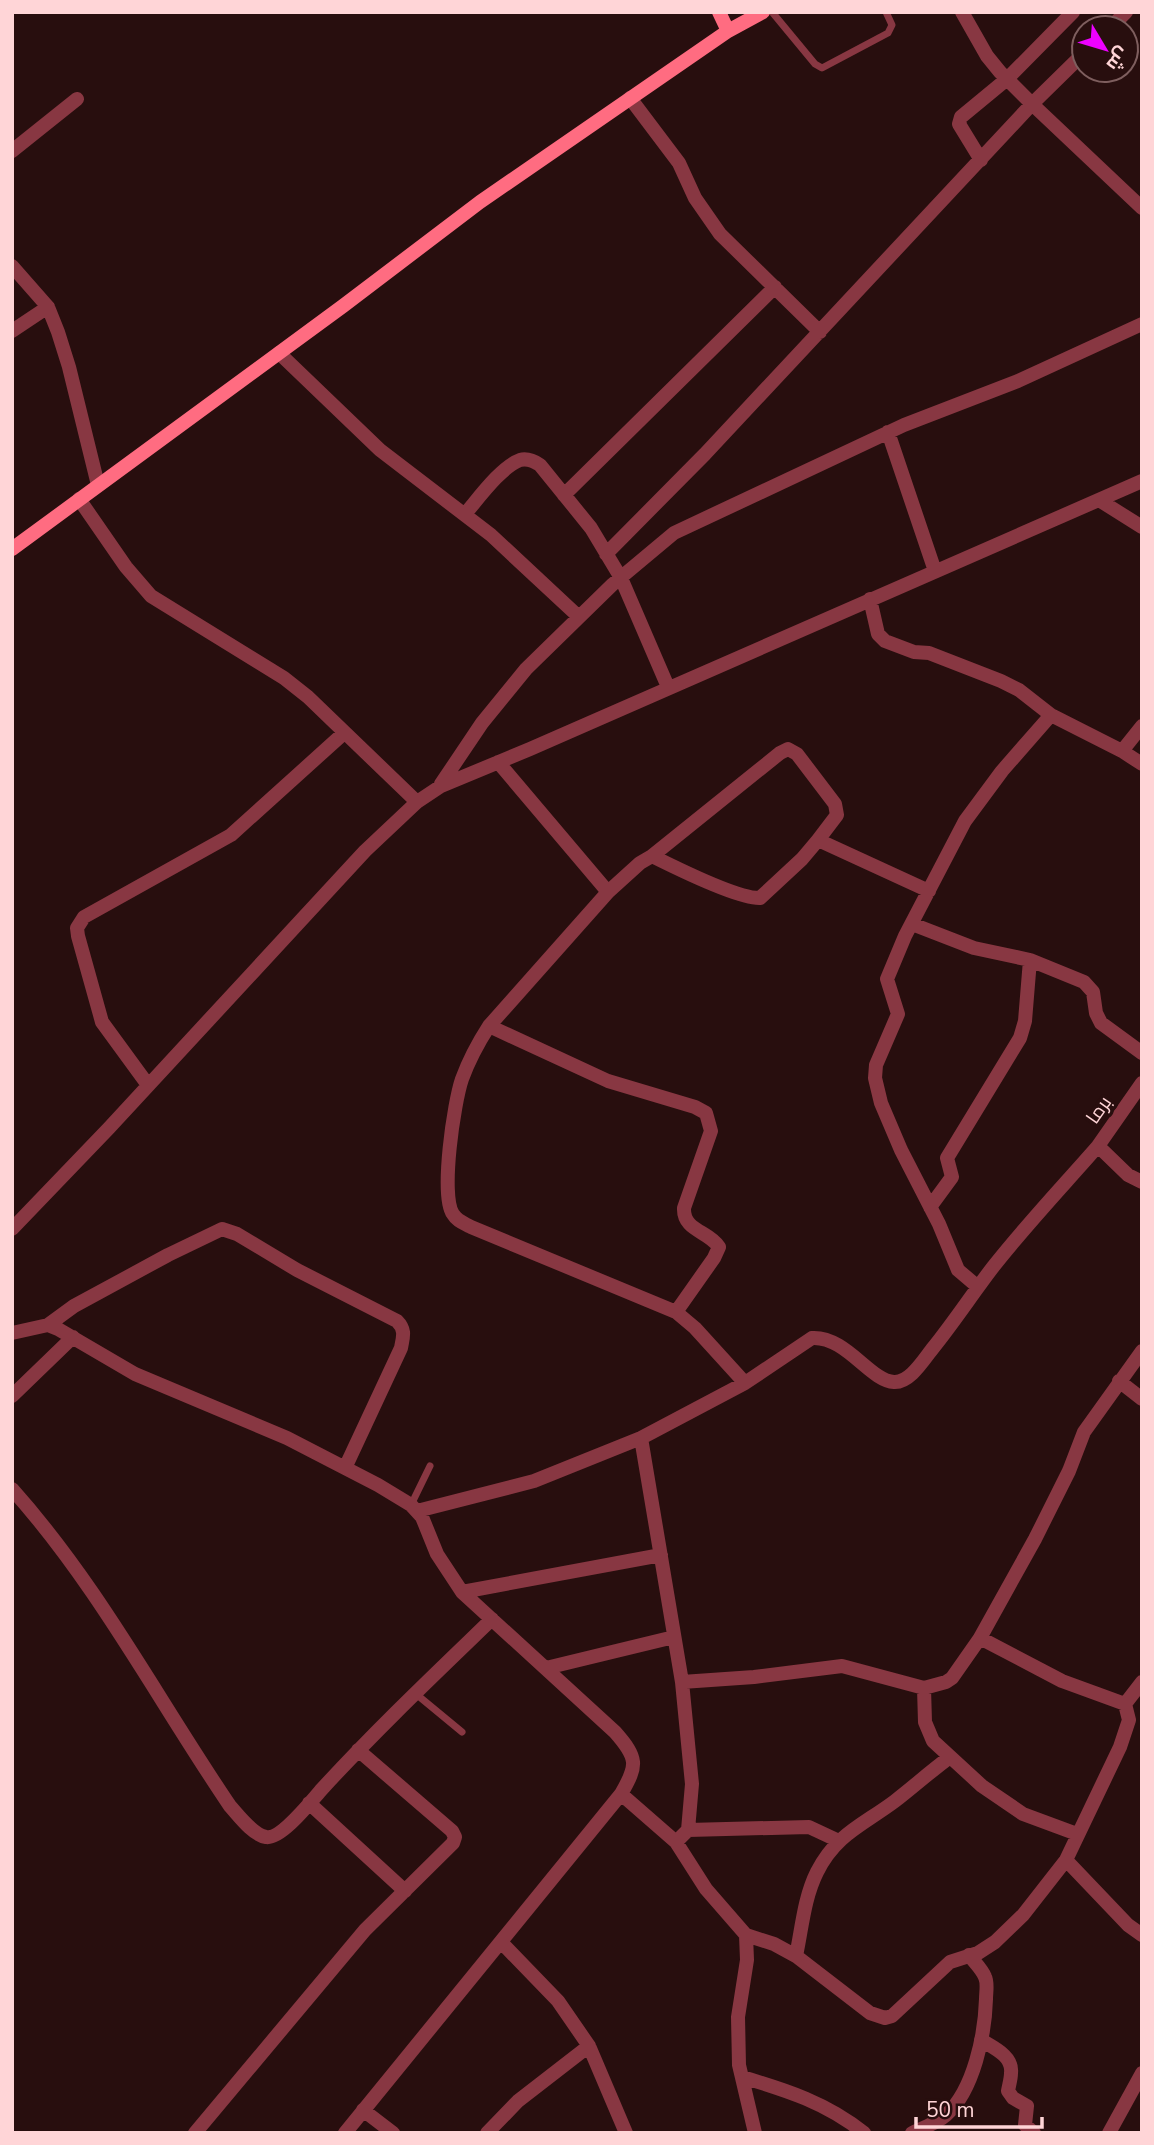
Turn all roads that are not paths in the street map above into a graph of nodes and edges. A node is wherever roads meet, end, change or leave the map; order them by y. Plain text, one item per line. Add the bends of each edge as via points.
1 (719, 12) edge
2 (763, 12) edge
3 (772, 12) edge
4 (886, 12) edge
5 (962, 12) edge
6 (1073, 12) edge
7 (727, 31) junction
8 (1070, 67) edge
9 (1007, 79) junction
10 (630, 98) junction
11 (77, 99) dead end
12 (1032, 104) junction
13 (12, 151) edge
14 (981, 160) junction
15 (1142, 208) edge
16 (12, 266) edge
17 (775, 287) junction
18 (48, 307) junction
19 (1142, 324) edge
20 (12, 331) edge
21 (820, 332) junction
22 (279, 353) junction
23 (888, 432) junction
24 (1142, 481) edge
25 (98, 485) junction
26 (564, 495) junction
27 (79, 499) junction
28 (1099, 500) junction
29 (465, 514) junction
30 (1142, 527) edge
31 (12, 549) edge
32 (606, 554) junction
33 (935, 571) junction
34 (621, 578) junction
35 (870, 599) junction
36 (579, 618) junction
37 (668, 687) junction
38 (1051, 715) junction
39 (1142, 726) edge
40 (344, 733) junction
41 (1122, 751) junction
42 (498, 762) junction
43 (1142, 764) edge
44 (441, 786) junction
45 (417, 802) junction
46 (818, 840) junction
47 (652, 856) junction
48 (929, 891) junction
49 (608, 892) junction
50 (912, 924) junction
51 (1030, 960) junction
52 (489, 1026) junction
53 (1142, 1053) edge
54 (1142, 1083) edge
55 (148, 1085) junction
56 (1098, 1146) junction
57 (1142, 1182) edge
58 (930, 1207) junction
59 (12, 1229) edge
60 (978, 1287) junction
61 (676, 1312) junction
62 (48, 1325) junction
63 (12, 1333) edge
64 (73, 1337) junction
65 (1142, 1351) edge
66 (1119, 1381) junction
67 (745, 1383) junction
68 (12, 1396) edge
69 (1142, 1399) edge
70 (641, 1438) junction
71 (430, 1466) dead end
72 (345, 1468) junction
73 (12, 1489) edge
74 (414, 1508) junction
75 (661, 1555) junction
76 (462, 1592) junction
77 (492, 1619) junction
78 (674, 1637) junction
79 (980, 1637) junction
80 (546, 1668) junction
81 (682, 1682) junction
82 (1142, 1683) edge
83 (924, 1688) junction
84 (416, 1694) junction
85 (1125, 1704) junction
86 (461, 1732) dead end
87 (358, 1750) junction
88 (950, 1757) junction
89 (621, 1794) junction
90 (309, 1803) junction
91 (688, 1830) junction
92 (1077, 1834) junction
93 (839, 1841) junction
94 (676, 1842) junction
95 (1066, 1860) junction
96 (405, 1891) junction
97 (746, 1935) junction
98 (1142, 1935) edge
99 (501, 1942) junction
100 (969, 1955) junction
101 (796, 1956) junction
102 (981, 2040) junction
103 (589, 2046) junction
104 (1142, 2073) edge
105 (742, 2077) junction
106 (363, 2110) junction
107 (195, 2133) edge
108 (345, 2133) edge
109 (393, 2133) edge
110 (487, 2133) edge
111 (626, 2133) edge
112 (755, 2133) edge
113 (864, 2133) edge
114 (912, 2133) edge
115 (1034, 2133) edge
116 (1109, 2133) edge

1 - 7 main road
2 - 7 main road
3 - 4 lane via 822,68 888,33 892,26
5 - 9 street
6 - 9 street
7 - 10 main road
8 - 12 street
9 - 12 street
9 - 14 street via 961,117 962,133
10 - 17 street via 678,163 720,234
10 - 22 main road via 480,202
11 - 13 street
12 - 14 street
12 - 15 street
14 - 21 street
16 - 18 street
17 - 21 street
17 - 26 street
18 - 20 street
18 - 25 street via 69,368
19 - 23 street via 1018,381
21 - 32 street
22 - 25 main road
22 - 29 street via 380,450
23 - 33 street
23 - 34 street via 674,533
24 - 28 street
25 - 27 main road
26 - 29 street via 540,465 522,459 508,467
26 - 32 street
27 - 31 main road
27 - 40 street via 151,596 285,678
28 - 30 street
28 - 33 street
29 - 36 street
32 - 34 street
33 - 35 street
34 - 36 street
34 - 37 street
35 - 37 street
35 - 38 street via 878,634 885,641 1001,681
36 - 44 street via 526,669 482,723
37 - 42 street
38 - 41 street
38 - 48 street via 965,821
39 - 41 street
40 - 45 street
40 - 55 street via 231,835 79,922 78,936 102,1022
41 - 43 street
42 - 44 street
42 - 49 street
44 - 45 street
45 - 55 street via 365,851
46 - 47 street via 760,898 737,893
46 - 47 street via 837,815 835,804 797,754 788,749
46 - 48 street
47 - 49 street
48 - 50 street
49 - 52 street
50 - 51 street via 974,948
50 - 58 street via 887,979 898,1014 875,1073 881,1103
51 - 53 street via 1088,984 1101,1023
51 - 58 street via 1020,1038 947,1158 952,1177
52 - 61 street via 461,1082 449,1152 453,1214 471,1227
52 - 61 street via 608,1081 706,1113 711,1131 684,1217 719,1247
54 - 56 street, برما
55 - 59 street
56 - 57 street, برما
56 - 60 street
58 - 60 street via 958,1270
60 - 67 street via 920,1364 898,1383 886,1380 820,1337 807,1340
61 - 67 street
62 - 63 street
62 - 64 street
62 - 72 street via 180,1249 222,1229 237,1234 402,1326 401,1348
64 - 68 street
64 - 72 street via 135,1374 287,1438
65 - 66 street
66 - 69 street
66 - 79 street via 1084,1432 1035,1539
67 - 70 street
70 - 74 street via 534,1482
70 - 75 street
71 - 74 lane
72 - 74 street
73 - 90 street via 84,1578 239,1815 255,1831 275,1836
74 - 76 street via 447,1573
75 - 76 street
75 - 78 street
76 - 77 street
77 - 80 street
77 - 84 street
78 - 80 street
78 - 81 street
79 - 83 street via 952,1678
79 - 85 street via 1062,1681
80 - 89 street via 615,1732 632,1754 635,1767
81 - 83 street via 842,1665
81 - 91 street via 692,1784
82 - 85 street
83 - 88 street via 928,1731
84 - 86 lane
84 - 87 street
85 - 92 street via 1129,1720 1120,1747
87 - 90 street
87 - 96 street via 455,1837 451,1847
88 - 92 street via 1023,1814
88 - 93 street
89 - 94 street
89 - 99 street
90 - 96 street
91 - 93 street via 809,1827
91 - 94 street
92 - 95 street
93 - 101 street via 809,1892
94 - 97 street via 706,1889
95 - 98 street
95 - 100 street via 1013,1924 986,1949
96 - 107 street via 365,1930
97 - 101 street
97 - 105 street via 738,2017
99 - 103 street via 558,2001
99 - 106 street
100 - 101 street via 950,1962 903,2008 884,2018 870,2013
100 - 102 street via 986,1977
102 - 114 street via 953,2107 940,2120
102 - 115 street via 1010,2063 1008,2091 1027,2106 1025,2125
103 - 110 street via 518,2101
103 - 111 street
104 - 116 street
105 - 112 street
105 - 113 street via 818,2103
106 - 108 street
106 - 109 street

